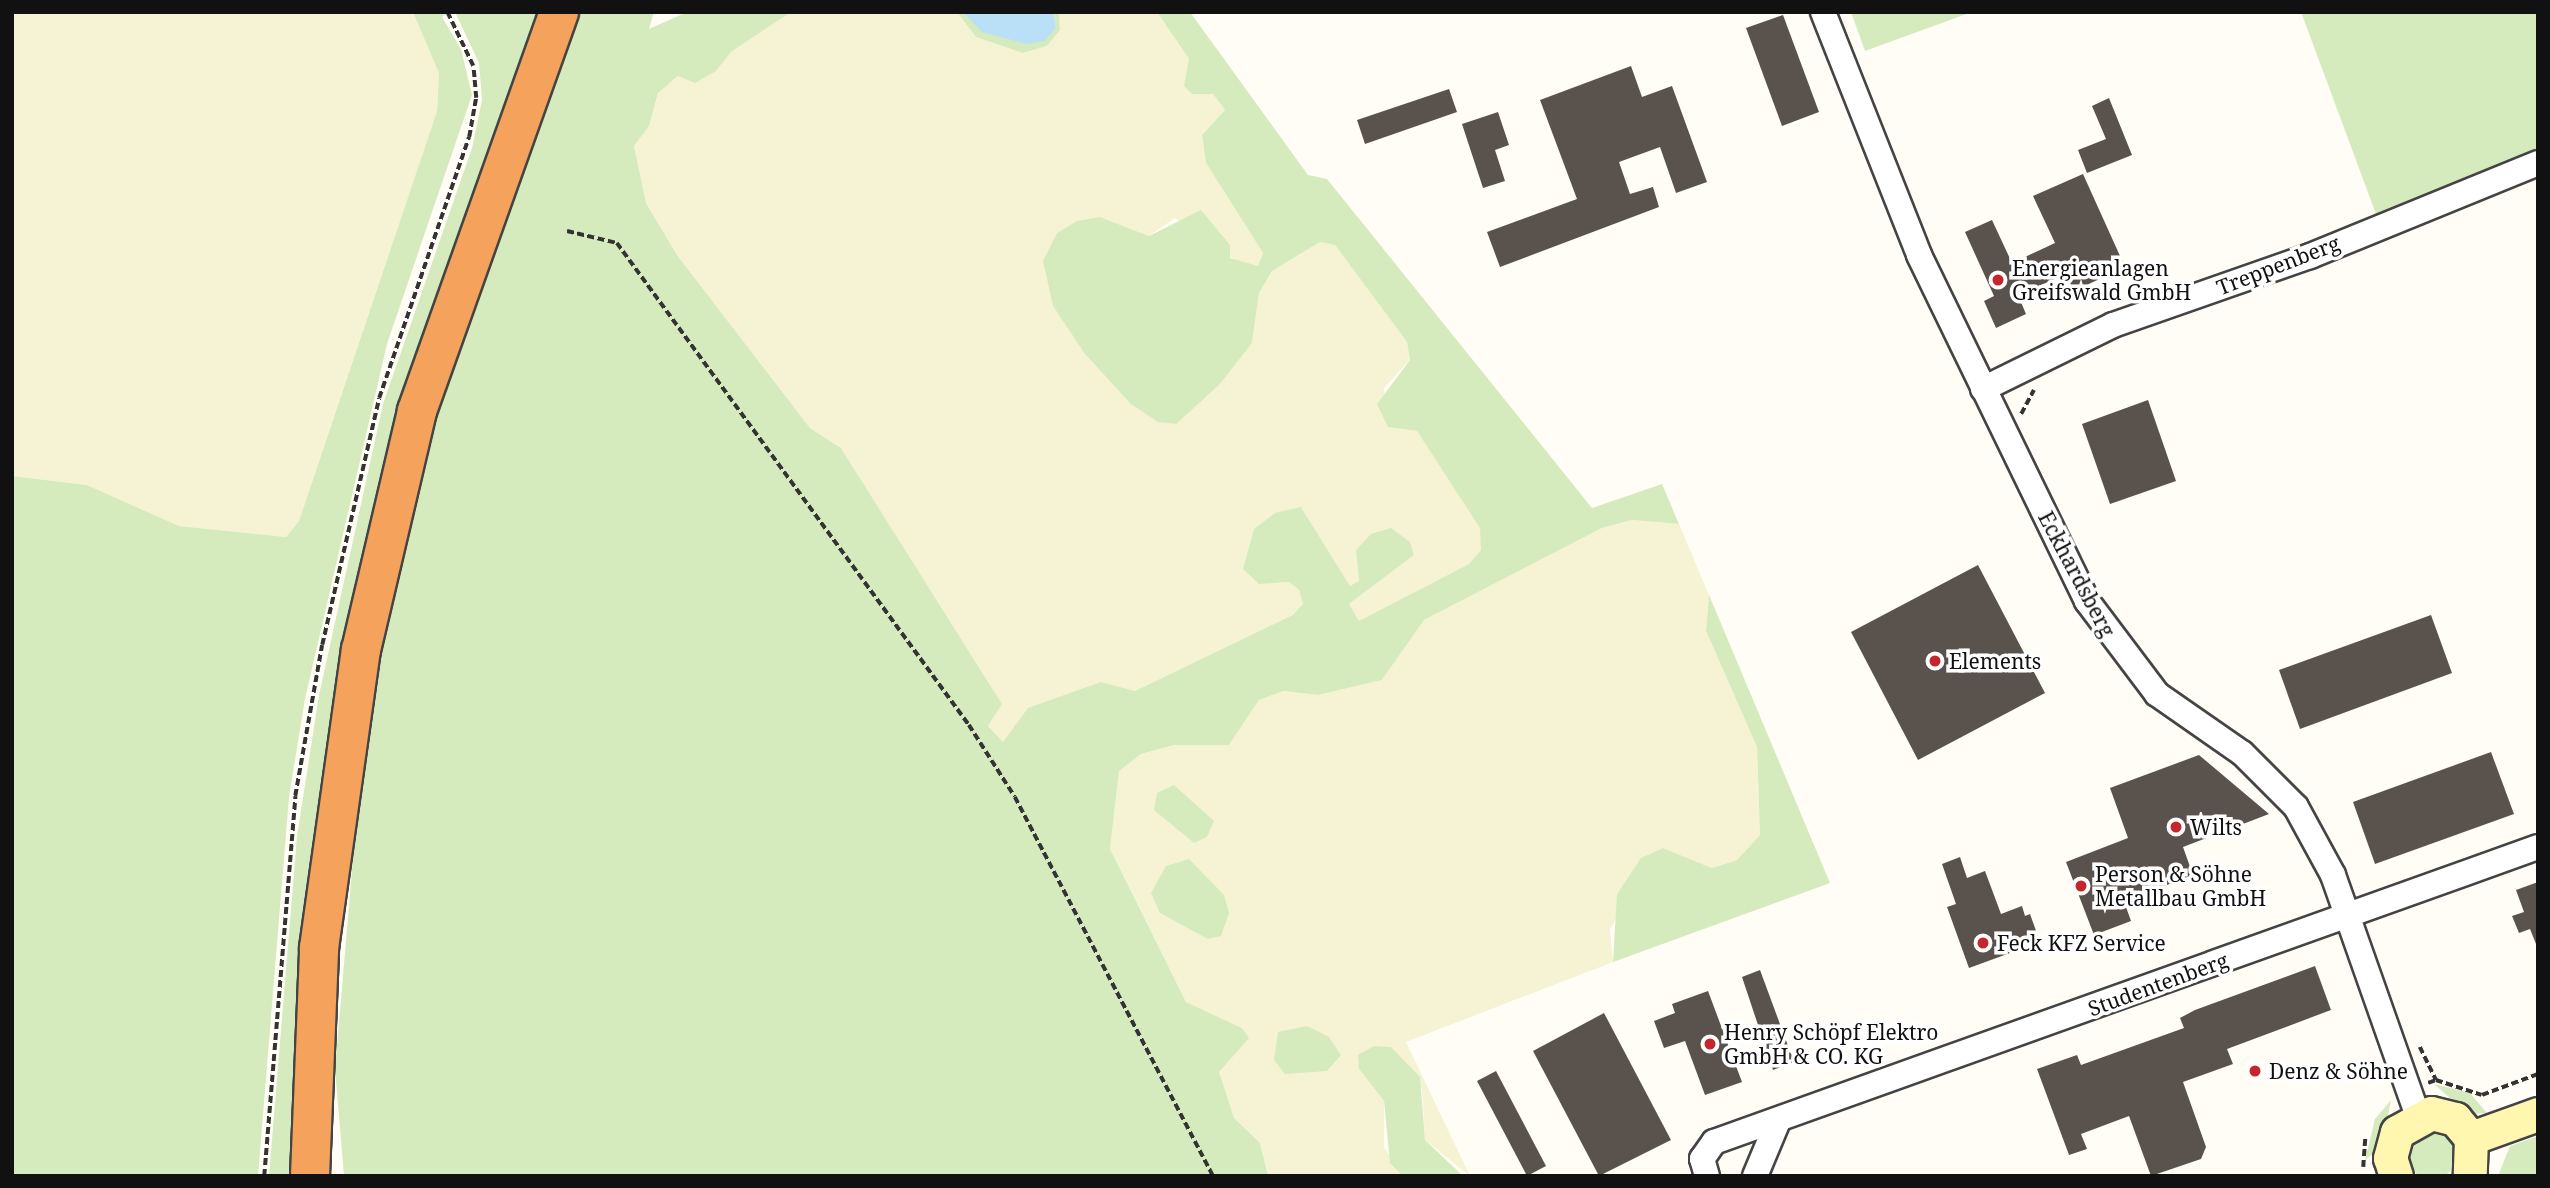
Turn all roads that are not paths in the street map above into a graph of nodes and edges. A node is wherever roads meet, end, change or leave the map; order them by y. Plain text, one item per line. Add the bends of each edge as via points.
1 (559, 12) edge
2 (1824, 12) edge
3 (2538, 163) edge
4 (1992, 384) junction
5 (2538, 848) edge
6 (2346, 915) junction
7 (317, 995) junction
8 (2538, 1114) edge
9 (2418, 1116) junction
10 (1778, 1121) junction
11 (2471, 1138) junction
12 (2391, 1174) edge
13 (310, 1176) edge
14 (337, 1176) edge
15 (1707, 1176) edge
16 (1755, 1176) edge
17 (2470, 1176) edge

1 - 7 highway via 417,411 341,763
2 - 4 street, Eckhardsberg via 1919,255
3 - 4 street, Treppenberg via 2310,256 2113,325
4 - 6 street, Eckhardsberg via 2109,637 2157,694 2242,753 2296,807 2333,875
5 - 6 street, Studentenberg
6 - 9 street, Eckhardsberg
6 - 10 street, Studentenberg
7 - 13 highway
7 - 14 highway
8 - 11 main road
9 - 11 main road via 2443,1114
9 - 12 main road via 2397,1132
10 - 15 street, Studentenberg via 1714,1142 1702,1159
10 - 16 street
11 - 17 main road

